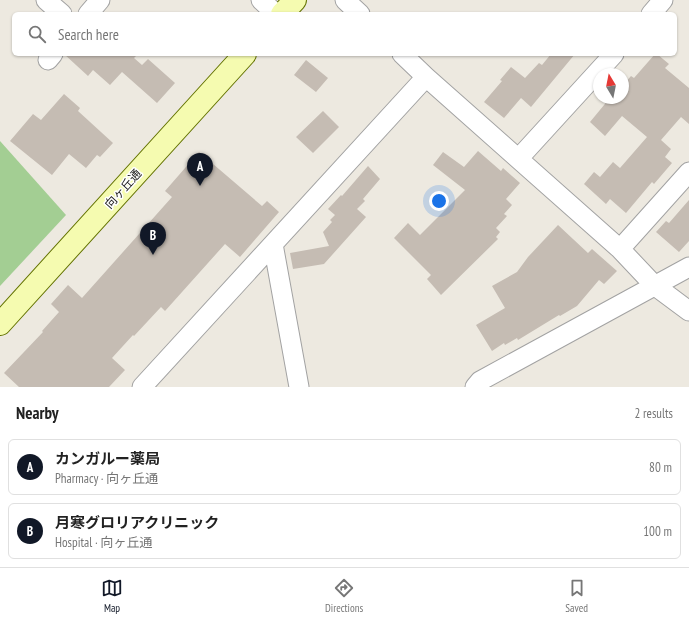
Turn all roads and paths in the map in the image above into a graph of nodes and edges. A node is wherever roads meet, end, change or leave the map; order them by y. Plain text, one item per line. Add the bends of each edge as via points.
1 (46, 0) edge
2 (100, 0) edge
3 (261, 0) edge
4 (295, 0) edge
5 (345, 0) edge
6 (663, 0) edge
7 (60, 12) edge
8 (90, 12) edge
9 (274, 12) edge
10 (284, 12) edge
11 (358, 12) edge
12 (653, 12) edge
13 (243, 56) edge
14 (404, 56) edge
15 (612, 56) edge
16 (426, 77) junction
17 (519, 158) junction
18 (689, 172) edge
19 (273, 244) junction
20 (620, 248) junction
21 (689, 267) edge
22 (654, 285) junction
23 (689, 311) edge
24 (0, 324) edge
25 (142, 387) edge
26 (299, 387) edge
27 (475, 387) edge

1 - 7 street
2 - 8 street
3 - 9 street
4 - 10 street
5 - 11 street
6 - 12 street
13 - 24 street, 向ヶ丘通
14 - 16 street
15 - 17 street
16 - 17 street
16 - 19 street
17 - 20 street
18 - 20 street
19 - 25 street
19 - 26 street
20 - 22 street
21 - 22 street
22 - 23 street
22 - 27 street via 480,381

